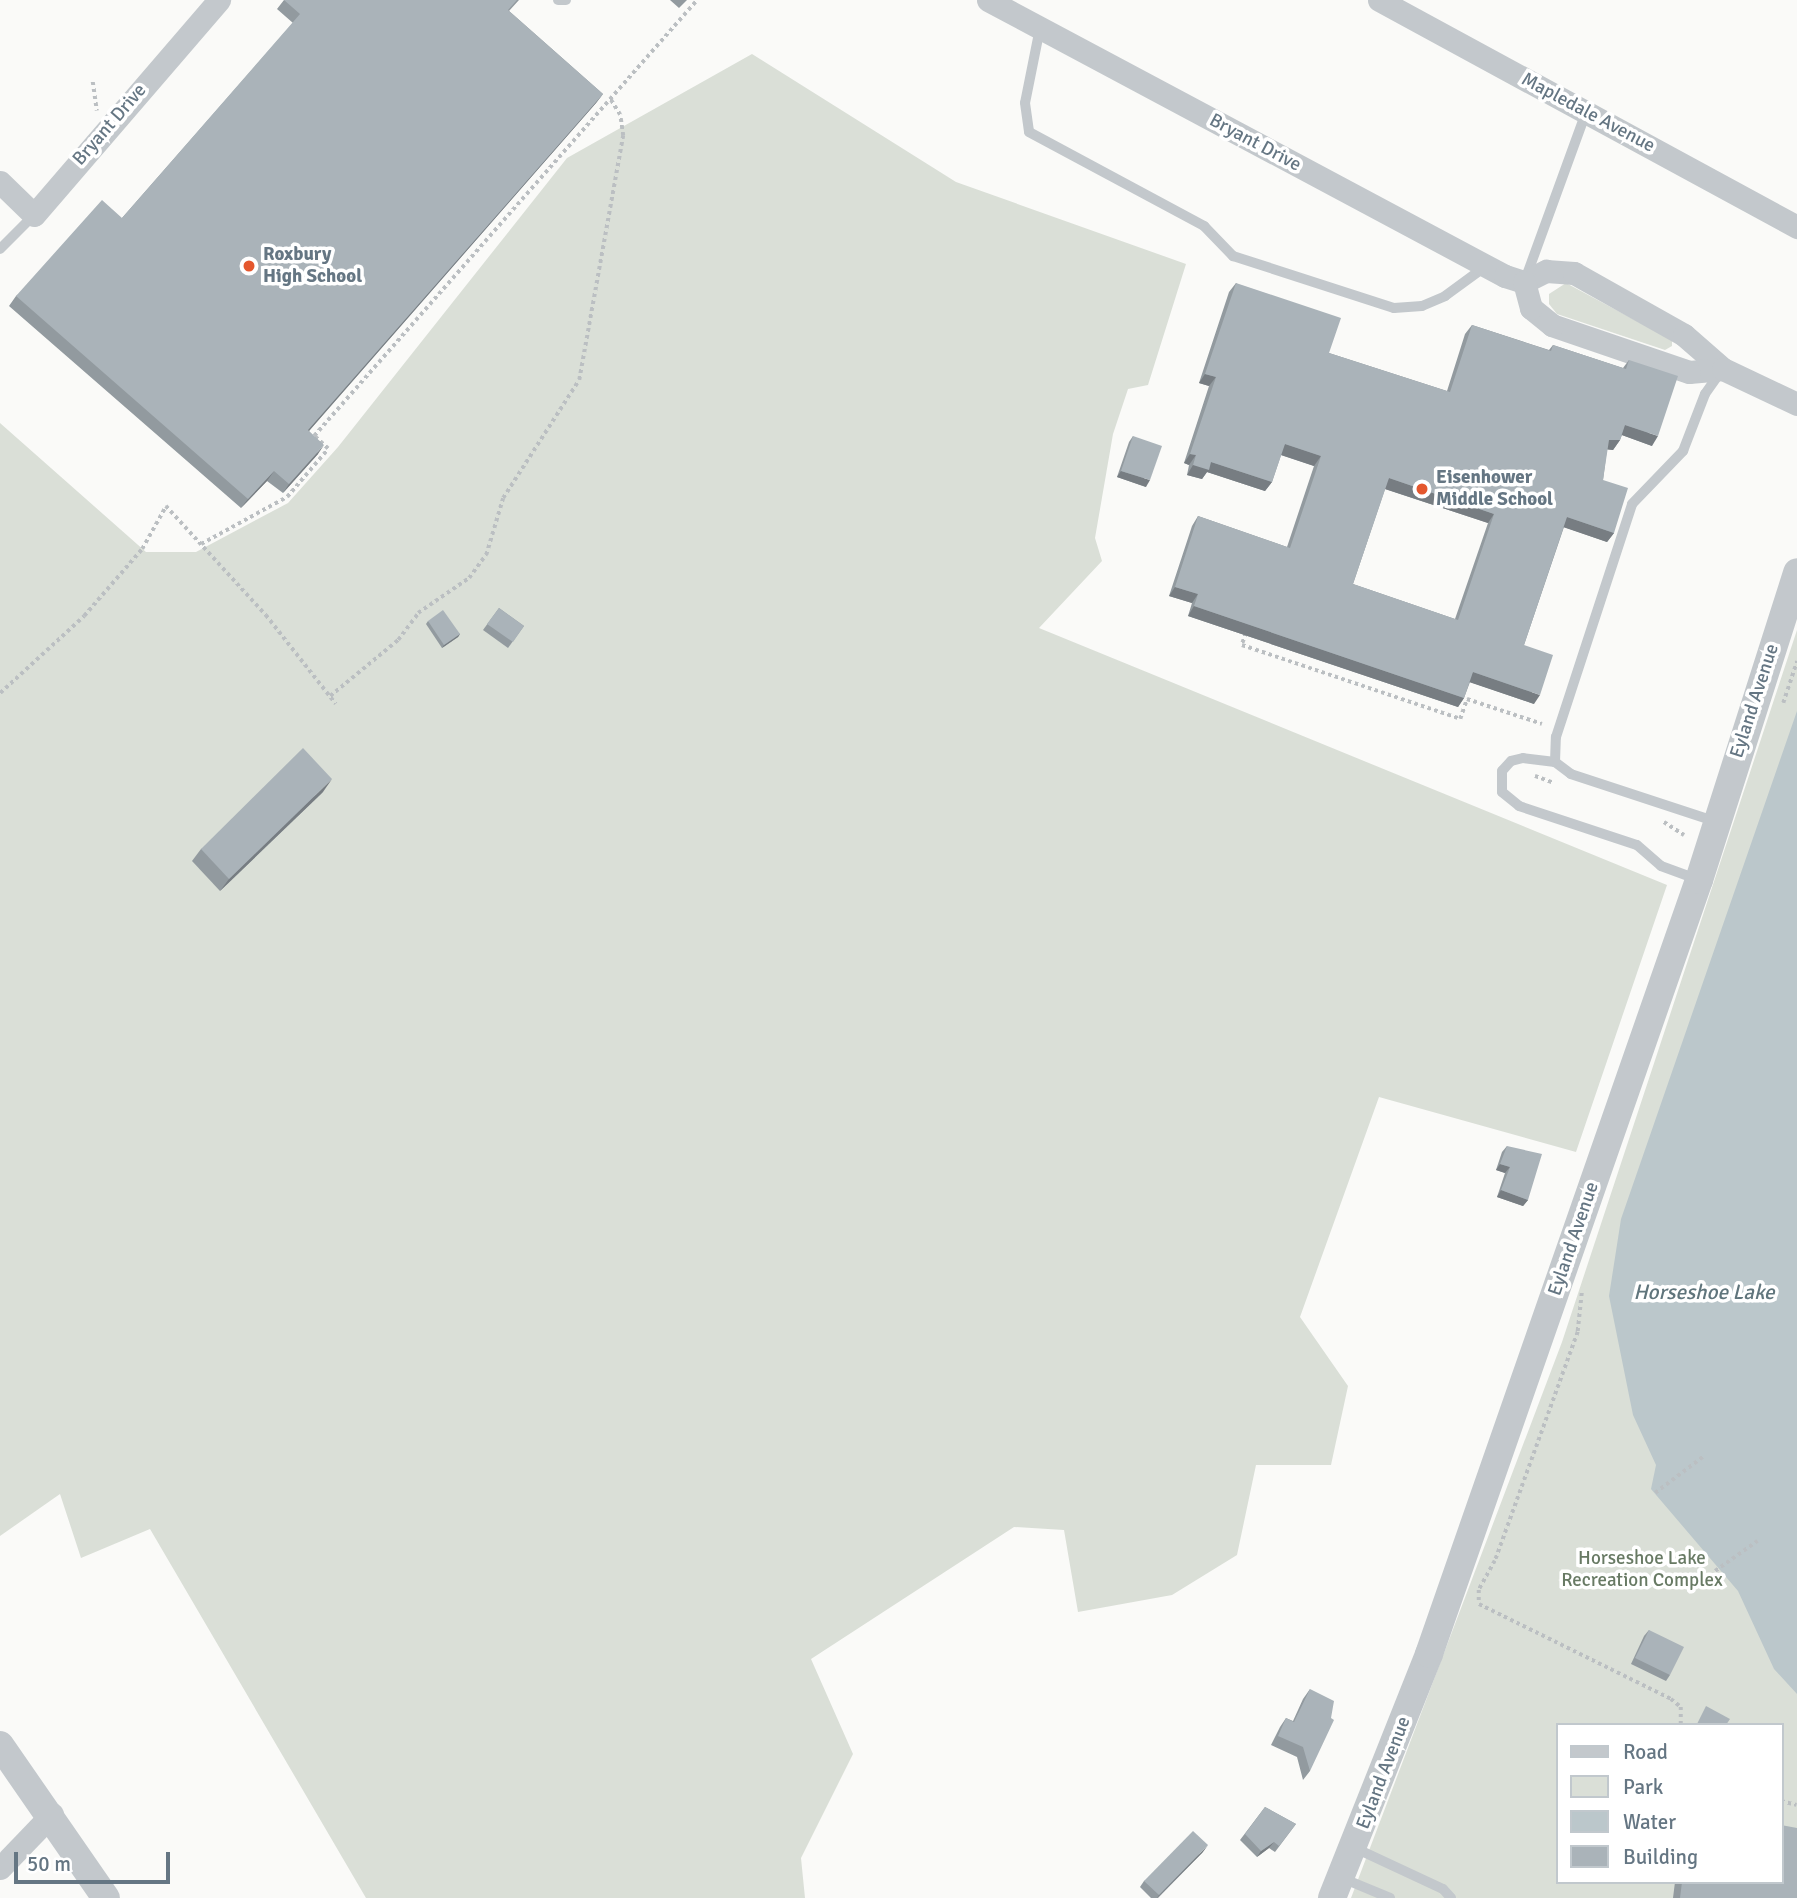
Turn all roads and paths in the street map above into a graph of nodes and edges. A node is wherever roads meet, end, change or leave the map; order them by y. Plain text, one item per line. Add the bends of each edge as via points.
1 (219, 0) edge
2 (558, 0) edge
3 (565, 0) edge
4 (697, 0) edge
5 (988, 0) edge
6 (1379, 0) edge
7 (1040, 28) junction
8 (93, 82) dead end
9 (610, 99) junction
10 (1586, 112) junction
11 (97, 113) dead end
12 (0, 182) edge
13 (34, 215) junction
14 (1797, 227) edge
15 (0, 249) edge
16 (1486, 266) junction
17 (1524, 282) junction
18 (1723, 369) junction
19 (1797, 404) edge
20 (201, 544) junction
21 (1797, 572) edge
22 (1250, 624) edge
23 (1797, 662) edge
24 (0, 693) edge
25 (330, 696) junction
26 (336, 704) dead end
27 (1782, 706) dead end
28 (1542, 724) dead end
29 (1555, 762) junction
30 (1717, 822) junction
31 (1699, 880) junction
32 (1586, 1280) dead end
33 (1704, 1456) dead end
34 (1655, 1493) dead end
35 (1757, 1541) dead end
36 (1715, 1571) dead end
37 (1681, 1723) edge
38 (0, 1745) edge
39 (52, 1814) junction
40 (1355, 1848) junction
41 (0, 1868) edge
42 (1337, 1888) edge
43 (106, 1898) edge
44 (1390, 1898) edge
45 (1451, 1898) edge

1 - 13 street, Bryant Drive
2 - 3 lane
4 - 9 path
5 - 7 street, Bryant Drive
6 - 10 street, Mapledale Avenue
7 - 16 street, Bryant Drive
7 - 16 lane via 1024,103 1030,132 1204,226 1233,256 1394,308 1430,303
8 - 11 path
9 - 20 path via 314,436 327,449 287,497
9 - 25 path via 620,115 623,136 579,380 503,498 486,555 469,578 418,613 398,640
10 - 14 street, Mapledale Avenue
10 - 17 lane
12 - 13 street
13 - 15 lane
16 - 17 street, Bryant Drive
17 - 18 street via 1546,271 1574,273 1684,335
17 - 18 street via 1531,308 1552,326 1689,372
18 - 19 street
18 - 29 lane via 1705,394 1683,451 1632,504 1556,737
20 - 24 path via 166,506 142,549 84,616
20 - 25 path via 266,615
21 - 30 street, Eyland Avenue
22 - 28 path via 1242,645 1460,719 1467,699
23 - 27 path
25 - 26 path
29 - 30 lane via 1570,774
29 - 31 lane via 1511,761 1502,771 1502,792 1519,806 1637,845 1661,866
30 - 31 street, Eyland Avenue
31 - 40 street, Eyland Avenue via 1429,1654
32 - 37 path via 1578,1332 1495,1561 1477,1597 1489,1612 1671,1699 1681,1707
33 - 34 path
35 - 36 path
38 - 39 street
39 - 41 street
39 - 43 street
40 - 42 street, Eyland Avenue
40 - 45 lane via 1443,1889
42 - 44 lane

